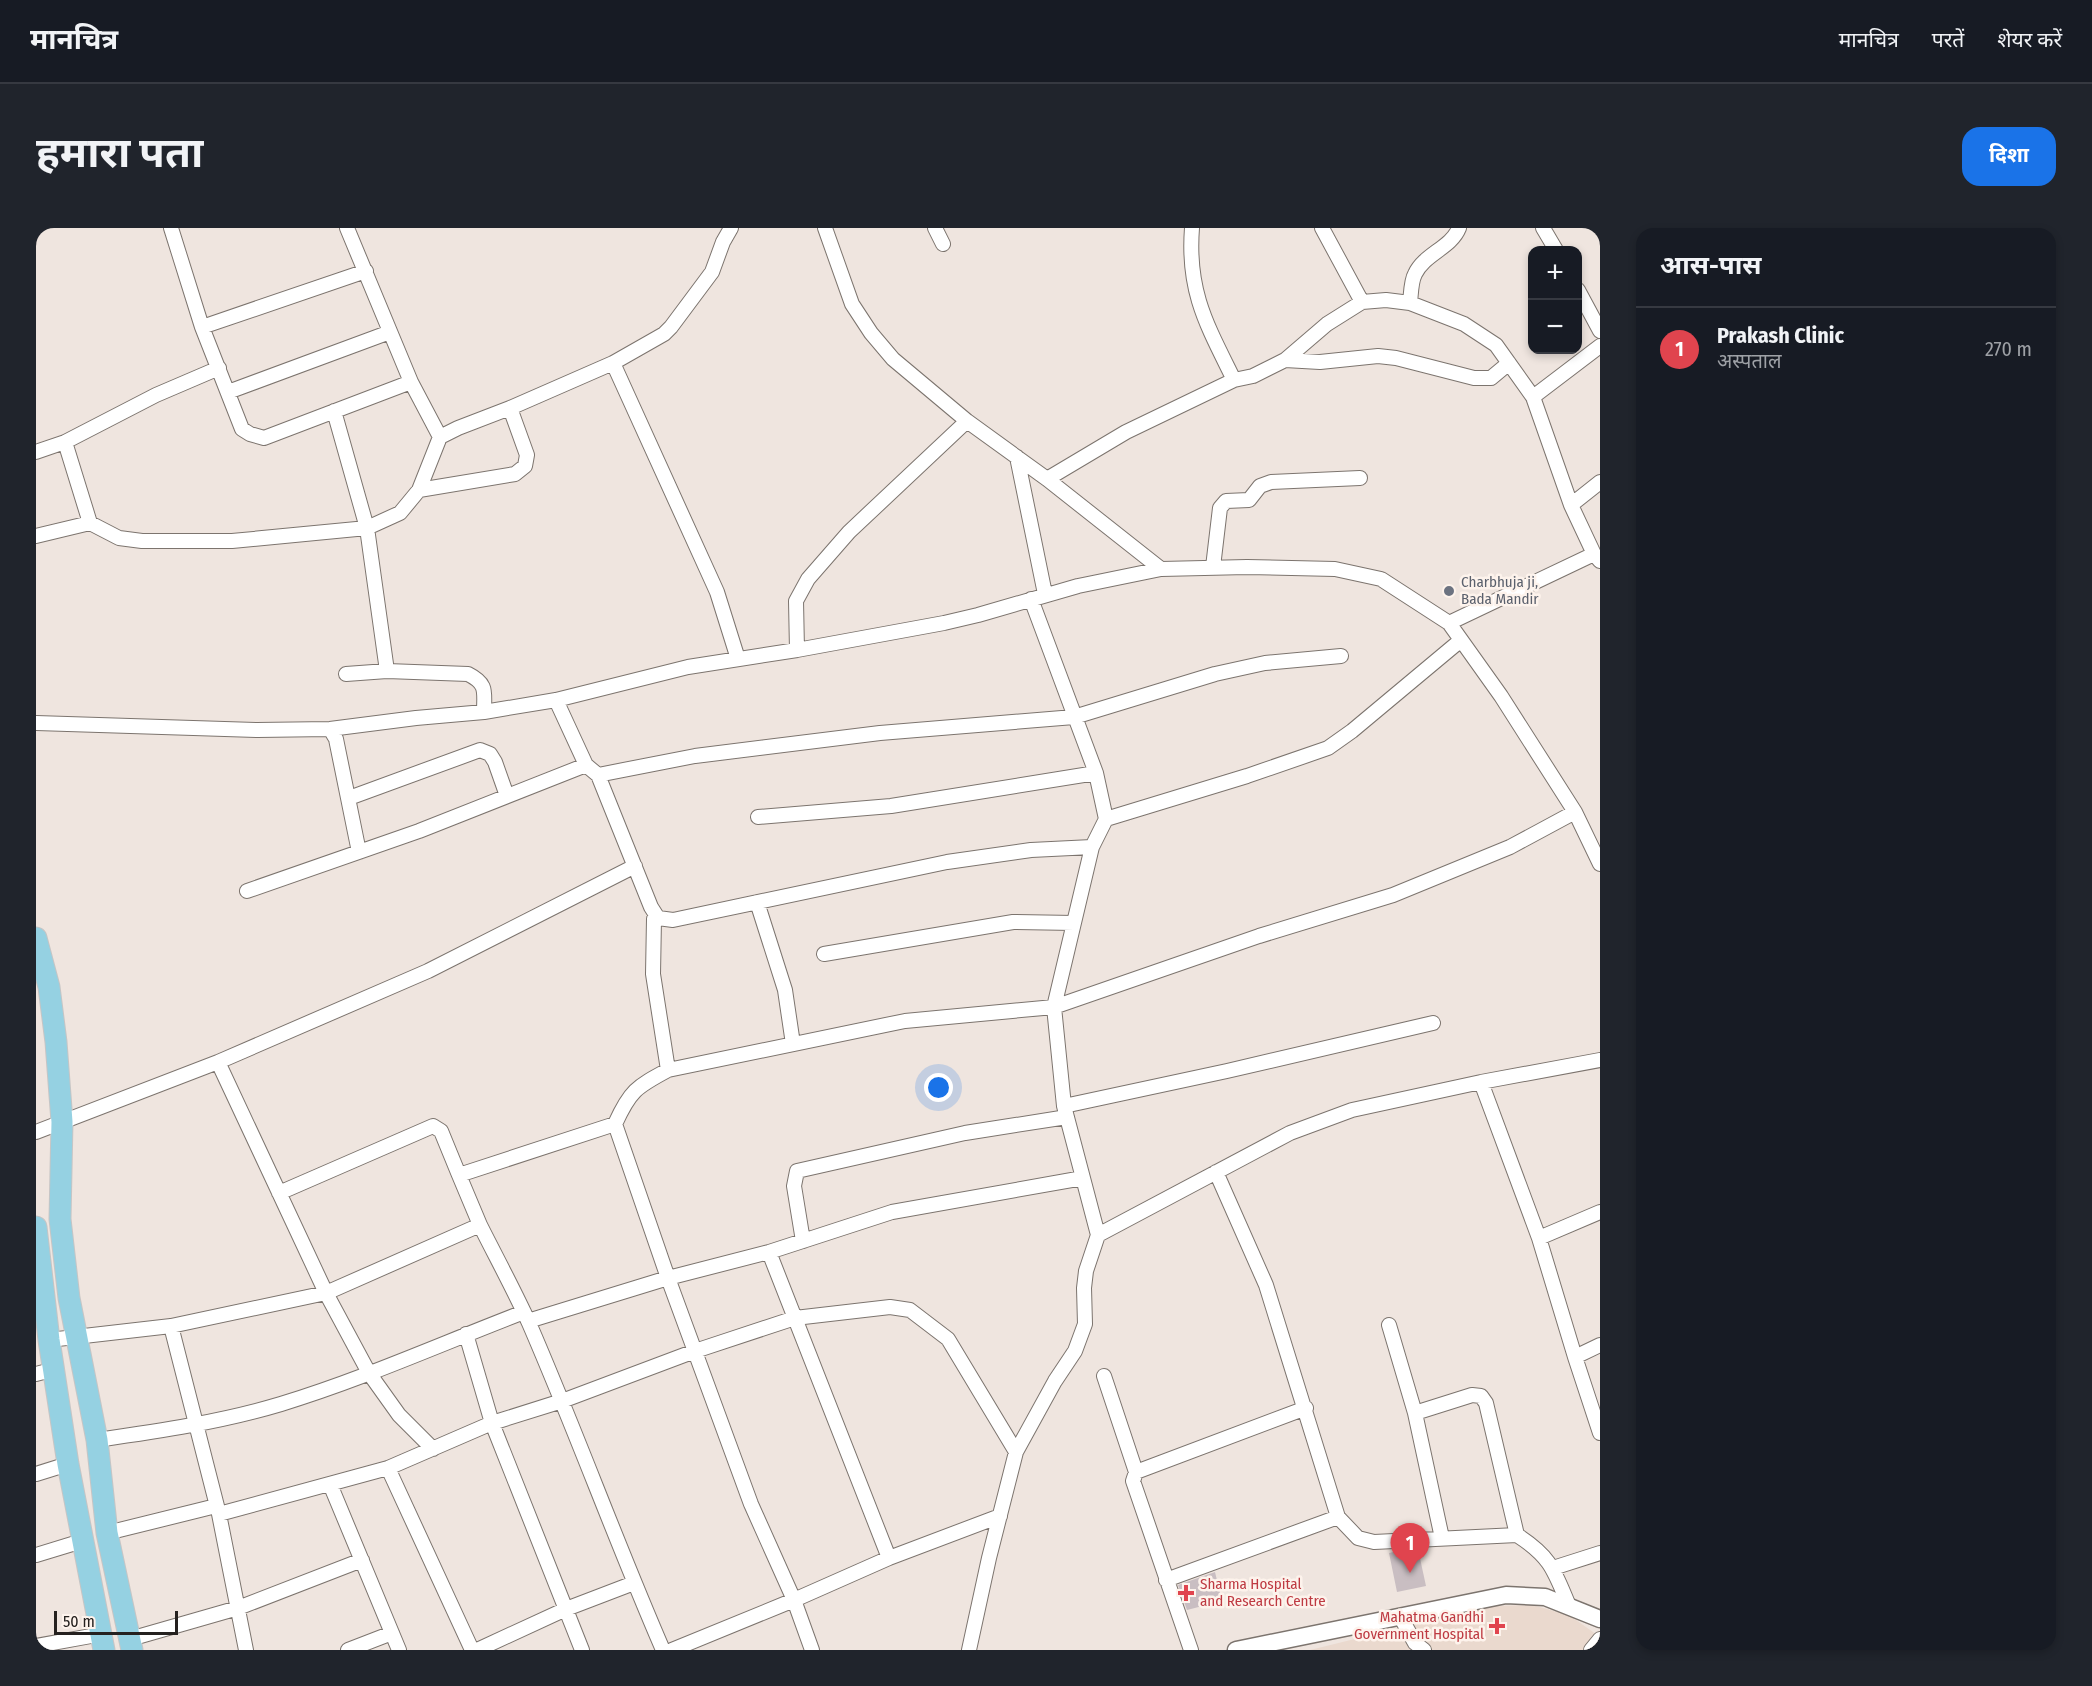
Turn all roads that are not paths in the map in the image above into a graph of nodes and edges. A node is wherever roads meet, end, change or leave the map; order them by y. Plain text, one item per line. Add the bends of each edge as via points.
1 (171, 228) edge
2 (347, 228) edge
3 (731, 228) edge
4 (825, 228) edge
5 (935, 228) edge
6 (1192, 228) edge
7 (1322, 228) edge
8 (1459, 228) edge
9 (1543, 228) edge
10 (943, 244) dead end
11 (1554, 246) edge
12 (366, 271) junction
13 (1582, 297) edge
14 (1362, 302) junction
15 (1410, 303) junction
16 (202, 327) junction
17 (1600, 331) edge
18 (390, 332) junction
19 (1600, 346) edge
20 (1285, 360) junction
21 (613, 363) junction
22 (1509, 363) junction
23 (219, 368) junction
24 (1234, 380) junction
25 (411, 382) junction
26 (228, 392) junction
27 (1533, 398) junction
28 (510, 408) junction
29 (334, 411) junction
30 (967, 421) junction
31 (440, 437) junction
32 (65, 442) junction
33 (36, 452) edge
34 (1017, 457) junction
35 (1360, 478) dead end
36 (1047, 479) junction
37 (1600, 482) edge
38 (419, 490) junction
39 (1571, 505) junction
40 (90, 523) junction
41 (367, 528) junction
42 (36, 536) edge
43 (1597, 558) edge
44 (1213, 567) junction
45 (1161, 569) junction
46 (1046, 594) junction
47 (1031, 599) junction
48 (1449, 623) junction
49 (1461, 640) junction
50 (797, 650) junction
51 (1341, 656) dead end
52 (738, 659) junction
53 (387, 671) junction
54 (346, 674) dead end
55 (556, 700) junction
56 (484, 712) junction
57 (1074, 717) junction
58 (36, 723) edge
59 (330, 729) junction
60 (586, 765) junction
61 (1096, 773) junction
62 (598, 775) junction
63 (507, 796) junction
64 (349, 798) junction
65 (1575, 812) junction
66 (758, 817) dead end
67 (1106, 819) junction
68 (1092, 847) junction
69 (359, 852) junction
70 (1600, 864) edge
71 (635, 866) junction
72 (247, 891) dead end
73 (757, 902) junction
74 (658, 918) junction
75 (1074, 923) junction
76 (36, 938) edge
77 (824, 954) dead end
78 (1054, 1007) junction
79 (1433, 1023) dead end
80 (793, 1044) junction
81 (1600, 1060) edge
82 (218, 1062) junction
83 (668, 1070) junction
84 (1481, 1082) junction
85 (1066, 1111) junction
86 (62, 1122) junction
87 (615, 1124) junction
88 (36, 1132) edge
89 (1216, 1172) junction
90 (459, 1175) junction
91 (1083, 1178) junction
92 (279, 1193) junction
93 (1600, 1212) edge
94 (480, 1225) junction
95 (36, 1227) edge
96 (1098, 1235) junction
97 (1539, 1238) junction
98 (803, 1241) junction
99 (769, 1252) junction
100 (668, 1278) junction
101 (326, 1293) junction
102 (526, 1316) junction
103 (795, 1318) junction
104 (1389, 1325) dead end
105 (171, 1326) junction
106 (466, 1334) junction
107 (76, 1336) junction
108 (49, 1340) junction
109 (1600, 1345) edge
110 (695, 1351) junction
111 (1575, 1357) junction
112 (45, 1372) edge
113 (369, 1373) junction
114 (1104, 1376) dead end
115 (562, 1401) junction
116 (1305, 1408) junction
117 (1415, 1413) junction
118 (492, 1423) junction
119 (196, 1425) junction
120 (1600, 1433) edge
121 (97, 1440) junction
122 (433, 1449) junction
123 (1016, 1452) junction
124 (68, 1464) junction
125 (388, 1468) junction
126 (1136, 1472) junction
127 (36, 1474) edge
128 (330, 1484) junction
129 (218, 1510) junction
130 (1000, 1516) junction
131 (1338, 1517) junction
132 (108, 1533) junction
133 (1517, 1535) junction
134 (1442, 1539) junction
135 (82, 1541) junction
136 (1600, 1553) edge
137 (36, 1555) edge
138 (889, 1558) junction
139 (362, 1560) junction
140 (1553, 1568) junction
141 (1166, 1580) junction
142 (634, 1583) junction
143 (794, 1600) junction
144 (1569, 1606) junction
145 (238, 1608) junction
146 (566, 1609) junction
147 (1400, 1616) junction
148 (1600, 1618) edge
149 (392, 1633) junction
150 (1600, 1639) edge
151 (103, 1642) edge
152 (131, 1645) edge
153 (36, 1647) edge
154 (246, 1650) edge
155 (348, 1650) edge
156 (399, 1650) edge
157 (472, 1650) edge
158 (477, 1650) edge
159 (582, 1650) edge
160 (663, 1650) edge
161 (672, 1650) edge
162 (812, 1650) edge
163 (969, 1650) edge
164 (1191, 1650) edge
165 (1236, 1650) edge
166 (1424, 1650) edge
167 (1590, 1650) edge

1 - 16 street
2 - 12 street
3 - 21 street via 712,272 671,327
4 - 30 street via 852,304 871,333 893,359
5 - 10 street
6 - 24 street via 1192,275 1202,314
7 - 14 street
8 - 15 street via 1414,274
9 - 11 street
12 - 16 street
12 - 18 street
13 - 17 street
14 - 15 street
14 - 20 street via 1327,324
15 - 22 street via 1464,324 1496,345
16 - 23 street
18 - 25 street
18 - 26 street
19 - 27 street
20 - 22 street via 1320,362 1378,356 1474,378 1491,378
20 - 24 street via 1253,376
21 - 28 street
21 - 52 street via 717,592
22 - 27 street
23 - 26 street
23 - 32 street
24 - 36 street via 1126,432
25 - 29 street
25 - 31 street
26 - 29 street via 242,429 264,438
27 - 39 street
28 - 31 street
28 - 38 street via 527,455 525,466 515,474
29 - 41 street
30 - 34 street
30 - 50 street via 849,532 808,579 796,601
31 - 38 street
32 - 33 street
32 - 40 street
34 - 36 street
34 - 46 street
35 - 44 street via 1271,482 1260,486 1249,500 1226,501 1220,508
36 - 45 street
37 - 39 street
38 - 41 street via 400,513
39 - 43 street
40 - 41 street via 118,538 142,541 232,540
40 - 42 street
41 - 53 street
43 - 48 street
44 - 45 street
44 - 48 street via 1335,569 1381,579
45 - 46 street
46 - 47 street
47 - 50 street via 944,622
47 - 57 street
48 - 49 street
49 - 65 street
49 - 67 street via 1328,748
50 - 52 street
51 - 57 street via 1265,663 1215,674
52 - 55 street via 688,667
53 - 54 street
53 - 56 street via 468,674 484,686
55 - 56 street
55 - 60 street
56 - 59 street
57 - 61 street
57 - 62 street via 880,733 695,756
58 - 59 street
59 - 64 street via 336,739
60 - 62 street
60 - 63 street
61 - 66 street via 891,806
61 - 67 street
62 - 71 street
63 - 64 street via 495,762 490,754 480,750
63 - 69 street
64 - 69 street
65 - 70 street
65 - 78 street via 1510,847 1393,895 1259,936
67 - 68 street
68 - 73 street via 1031,850 947,862
68 - 75 street
69 - 72 street
71 - 74 street
71 - 82 street via 428,971
73 - 74 street via 673,920
73 - 80 street via 785,990
74 - 83 street via 654,919 653,974
75 - 77 street via 1013,922
75 - 78 street
76 - 86 main road via 49,987
78 - 80 street via 905,1021
78 - 85 street
79 - 85 street
80 - 83 street
81 - 84 street
82 - 86 street
82 - 92 street
83 - 87 street via 639,1086 627,1099
84 - 89 street via 1352,1110 1290,1133
84 - 97 street
85 - 91 street
85 - 98 street via 797,1171 794,1186
86 - 88 street
86 - 107 main road via 60,1219
87 - 90 street
87 - 100 street
89 - 96 street
89 - 116 street via 1266,1285
90 - 92 street via 441,1131 433,1126
90 - 94 street
91 - 96 street
91 - 98 street via 892,1212
92 - 101 street
93 - 97 street
94 - 101 street
94 - 102 street
95 - 108 main road
96 - 123 street via 1086,1271 1085,1324 1075,1351
97 - 111 street
98 - 99 street
99 - 100 street
99 - 103 street
100 - 102 street
100 - 110 street
101 - 105 street
101 - 113 street
102 - 106 street
102 - 115 street
103 - 110 street
103 - 123 street via 890,1307 910,1310 948,1340
103 - 138 street
104 - 117 street
105 - 107 street
105 - 119 street
106 - 113 street
106 - 118 street
107 - 108 street
107 - 121 main road
108 - 112 main road
109 - 111 street
110 - 115 street
110 - 143 street via 751,1504
111 - 120 street
112 - 124 main road
113 - 119 street via 280,1404
113 - 122 street via 399,1415
114 - 126 street
115 - 118 street
115 - 142 street
116 - 126 street
116 - 131 street
117 - 133 street via 1472,1395 1481,1396 1486,1403
117 - 134 street
118 - 122 street
118 - 146 street
119 - 121 street
119 - 129 street
121 - 132 main road
122 - 125 street
123 - 130 street
124 - 127 street
124 - 135 main road
125 - 128 street
125 - 157 street
126 - 141 street via 1133,1481
128 - 129 street
128 - 139 street
129 - 132 street
129 - 145 street
130 - 138 street
130 - 163 street
131 - 134 street via 1358,1539
131 - 141 street
132 - 152 main road
133 - 134 street
133 - 140 street via 1536,1547
135 - 137 street
135 - 151 main road
136 - 140 street
138 - 143 street
139 - 145 street
139 - 149 street
140 - 144 street
141 - 164 street
142 - 146 street
142 - 160 street
143 - 161 street
143 - 162 street
144 - 147 street via 1545,1597 1506,1594
144 - 148 street
145 - 152 street
145 - 154 street
146 - 158 street
146 - 159 street
147 - 165 street
147 - 166 street via 1415,1643
149 - 155 street
149 - 156 street
150 - 167 street
151 - 153 street

